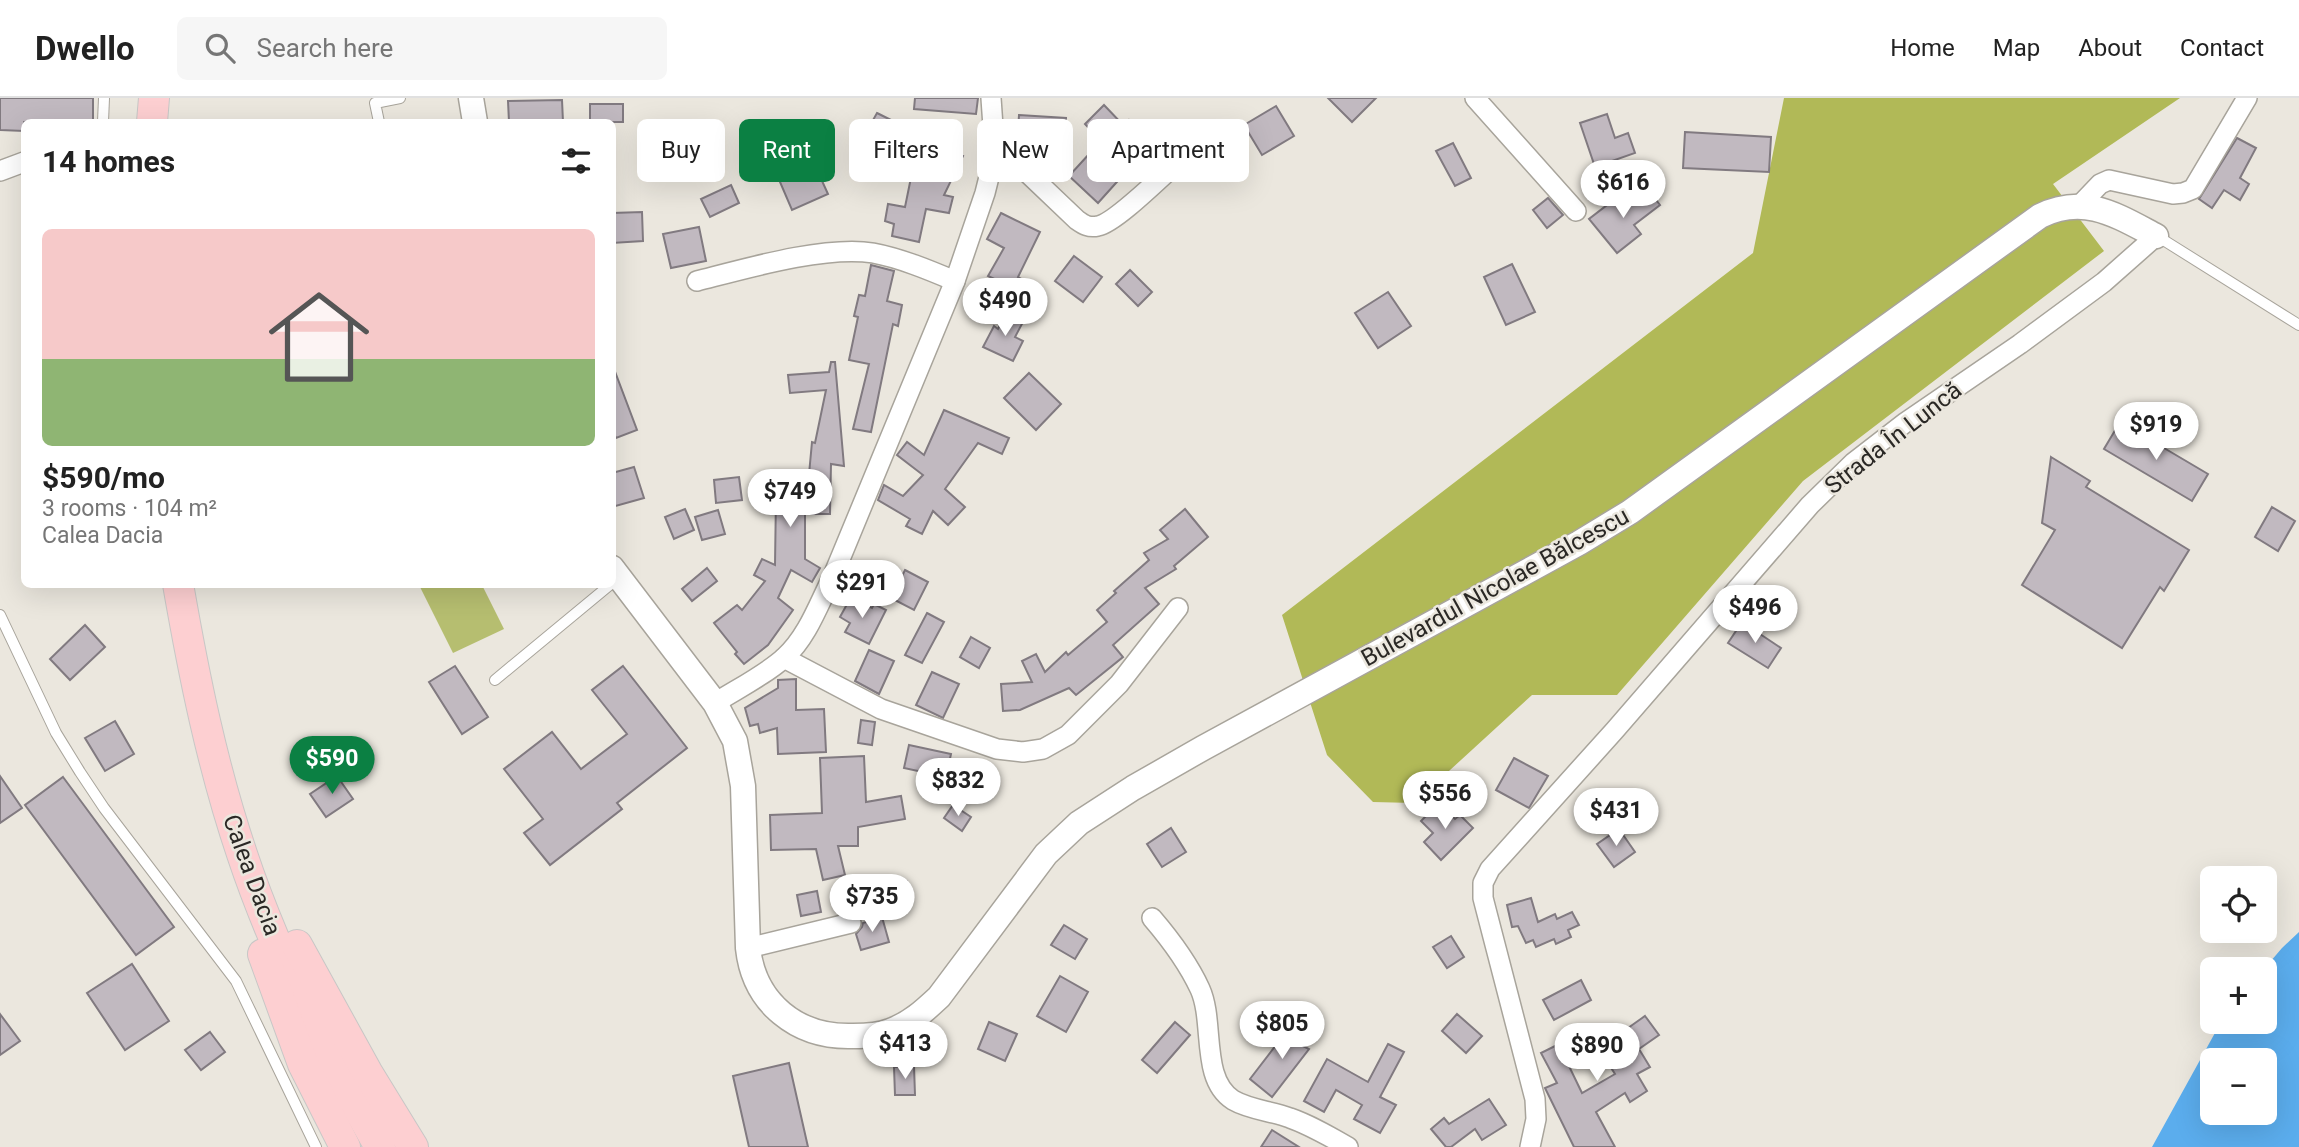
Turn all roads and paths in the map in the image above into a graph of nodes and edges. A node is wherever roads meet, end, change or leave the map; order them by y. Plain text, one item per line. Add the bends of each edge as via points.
1 (104, 98) edge
2 (154, 98) edge
3 (400, 98) edge
4 (991, 98) edge
5 (1475, 98) edge
6 (2247, 98) edge
7 (103, 119) edge
8 (152, 119) edge
9 (378, 119) edge
10 (992, 119) edge
11 (21, 163) edge
12 (0, 171) edge
13 (988, 182) edge
14 (1037, 182) edge
15 (1155, 182) edge
16 (2079, 206) junction
17 (1576, 211) dead end
18 (2156, 236) junction
19 (697, 281) dead end
20 (955, 281) junction
21 (2299, 325) edge
22 (616, 580) edge
23 (179, 588) edge
24 (602, 588) edge
25 (1178, 608) dead end
26 (0, 615) edge
27 (784, 659) junction
28 (495, 680) dead end
29 (715, 703) junction
30 (242, 855) junction
31 (1152, 918) dead end
32 (851, 923) dead end
33 (748, 948) junction
34 (314, 1146) edge
35 (345, 1147) edge
36 (380, 1147) edge
37 (413, 1147) edge
38 (1348, 1147) edge
39 (1530, 1147) edge

1 - 7 lane
2 - 8 main road
3 - 9 lane via 375,103
4 - 10 street
5 - 17 street
6 - 16 street via 2193,189 2173,194 2109,180
11 - 12 street
13 - 20 street
14 - 15 street via 1077,220 1094,227 1111,220
16 - 18 street, Bulevardul Nicolae Bălcescu via 2119,216
16 - 33 street, Bulevardul Nicolae Bălcescu via 2051,211 2019,230 1630,512 1203,748 1079,823 1046,854 939,997 901,1027 872,1036 828,1035 792,1020 776,1010 760,988
18 - 21 lane, Bulevardul Nicolae Bălcescu
18 - 39 street, Strada În Luncă via 2104,282 1906,422 1836,480 1490,869 1483,883 1483,898 1535,1099
19 - 20 street via 844,252 873,253
20 - 27 street via 833,576
22 - 29 street, Bulevardul Nicolae Bălcescu
23 - 30 main road, Calea Dacia via 197,690
24 - 28 lane
25 - 27 street via 1119,684 1068,735 1043,749 1023,752 997,749 881,709
26 - 34 lane via 56,733 80,772 236,981
27 - 29 street
29 - 33 street, Bulevardul Nicolae Bălcescu via 740,759
30 - 35 main road via 252,913 273,985 303,1064
30 - 36 main road, Calea Dacia via 283,960
30 - 37 main road
31 - 38 street via 1201,991 1213,1072 1220,1087 1232,1099 1290,1118
32 - 33 street

